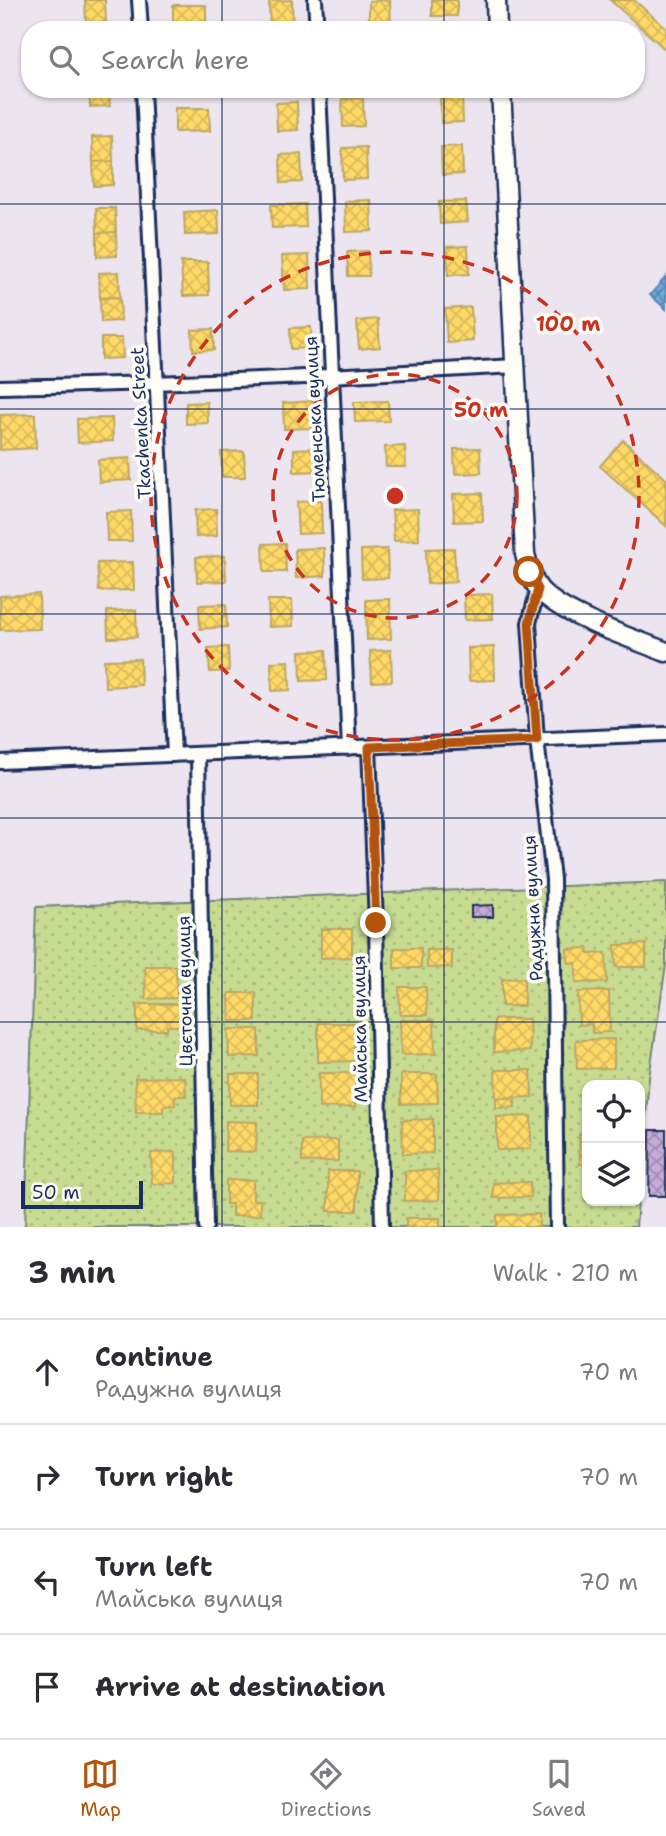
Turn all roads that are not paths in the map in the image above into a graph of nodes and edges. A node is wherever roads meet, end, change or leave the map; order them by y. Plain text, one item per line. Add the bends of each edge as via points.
1 (139, 0) edge
2 (316, 0) edge
3 (496, 0) edge
4 (140, 21) edge
5 (317, 21) edge
6 (497, 21) edge
7 (143, 98) edge
8 (319, 98) edge
9 (501, 98) edge
10 (515, 366) junction
11 (331, 377) junction
12 (156, 384) junction
13 (0, 387) edge
14 (538, 589) junction
15 (666, 652) edge
16 (666, 734) edge
17 (537, 740) junction
18 (369, 747) junction
19 (349, 748) junction
20 (198, 754) junction
21 (174, 755) junction
22 (0, 762) edge
23 (206, 1227) edge
24 (382, 1227) edge
25 (557, 1227) edge

1 - 4 street
2 - 5 street
3 - 6 street
7 - 12 street, Tkachenka Street
8 - 11 street, Тюменська вулиця
9 - 10 street
10 - 11 street
10 - 14 street via 525,554
11 - 12 street
11 - 19 street, Тюменська вулиця
12 - 13 street
12 - 21 street, Tkachenka Street
14 - 15 street via 575,614
14 - 17 street, Радужна вулиця via 529,623
16 - 17 street
17 - 18 street
17 - 25 street, Радужна вулиця via 553,879
18 - 19 street
18 - 24 street, Майська вулиця
19 - 20 street
20 - 21 street
20 - 23 street, Цвєточна вулиця
21 - 22 street

